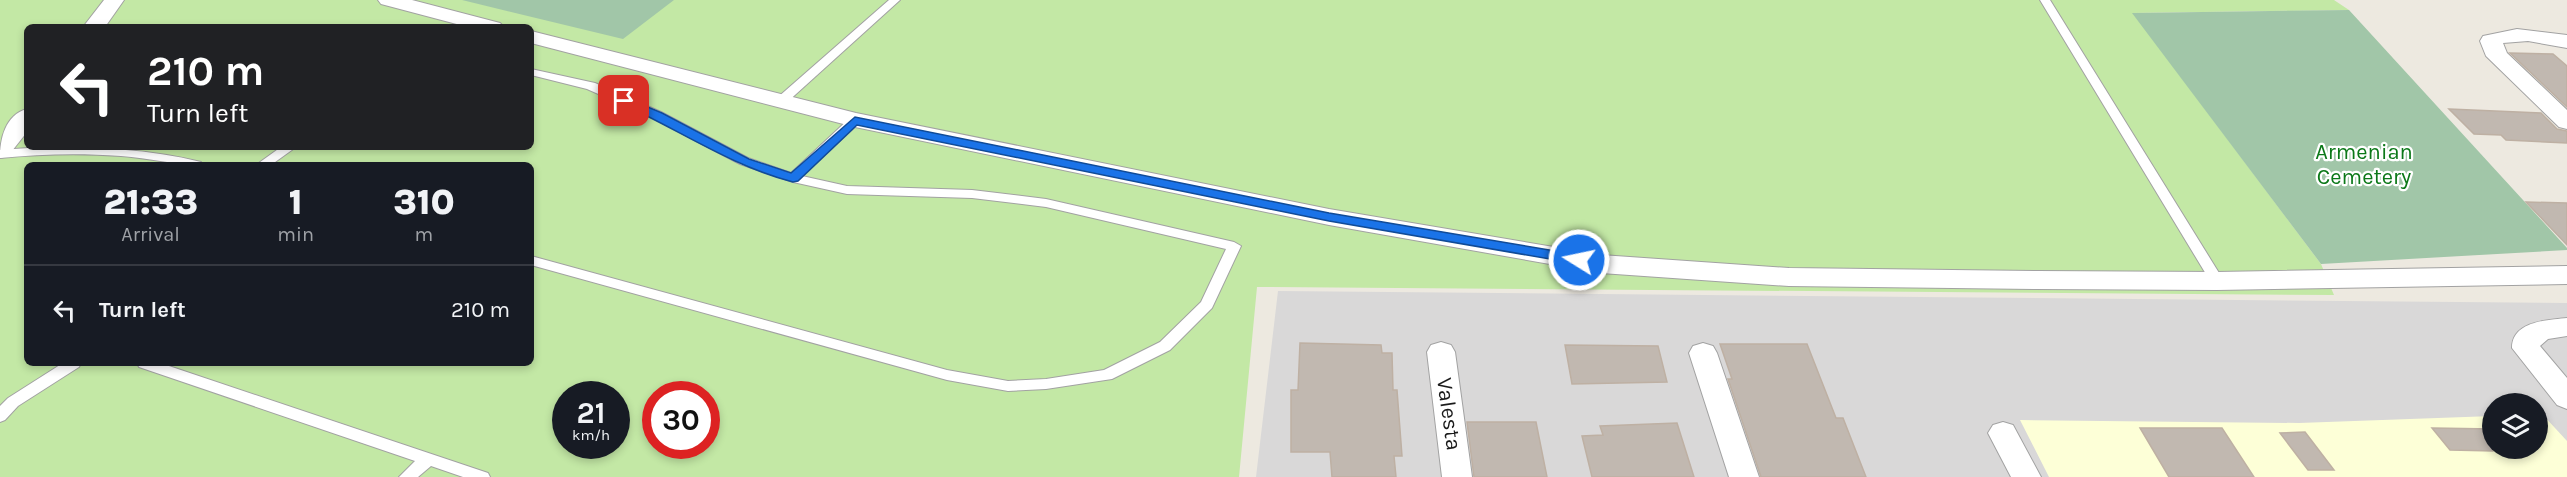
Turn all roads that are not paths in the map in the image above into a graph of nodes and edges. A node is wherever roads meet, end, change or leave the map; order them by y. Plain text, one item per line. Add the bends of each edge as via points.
1 (114, 0) edge
2 (388, 0) edge
3 (895, 0) edge
4 (2045, 0) edge
5 (96, 24) edge
6 (482, 24) edge
7 (534, 38) edge
8 (2567, 42) edge
9 (534, 73) edge
10 (781, 101) junction
11 (24, 120) edge
12 (855, 120) junction
13 (2567, 122) edge
14 (33, 150) edge
15 (113, 150) edge
16 (285, 150) edge
17 (0, 152) edge
18 (185, 162) edge
19 (267, 162) edge
20 (793, 178) junction
21 (534, 261) edge
22 (2567, 275) edge
23 (2217, 281) junction
24 (2567, 327) edge
25 (1440, 352) dead end
26 (1703, 352) dead end
27 (69, 366) edge
28 (153, 366) edge
29 (2567, 398) edge
30 (0, 416) edge
31 (2003, 433) dead end
32 (428, 459) junction
33 (407, 477) edge
34 (482, 477) edge
35 (1457, 477) edge
36 (1744, 477) edge
37 (2026, 477) edge

1 - 5 street
2 - 6 street
3 - 10 lane
4 - 23 lane
7 - 10 street
8 - 13 street via 2517,35 2491,41 2497,56
9 - 20 lane via 591,86 657,115 744,161
10 - 12 street
11 - 17 street
12 - 20 lane
12 - 23 street via 1329,217 1601,264 1789,277
14 - 17 lane
15 - 18 lane
16 - 19 lane
20 - 21 lane via 847,190 972,194 1046,203 1234,246 1207,305 1165,346 1107,375 1008,386 947,375
22 - 23 street
24 - 29 street via 2540,330 2526,343 2530,356
25 - 35 street, Valesta
26 - 36 street
27 - 30 lane via 13,402
28 - 32 lane
31 - 37 street
32 - 33 lane
32 - 34 lane

